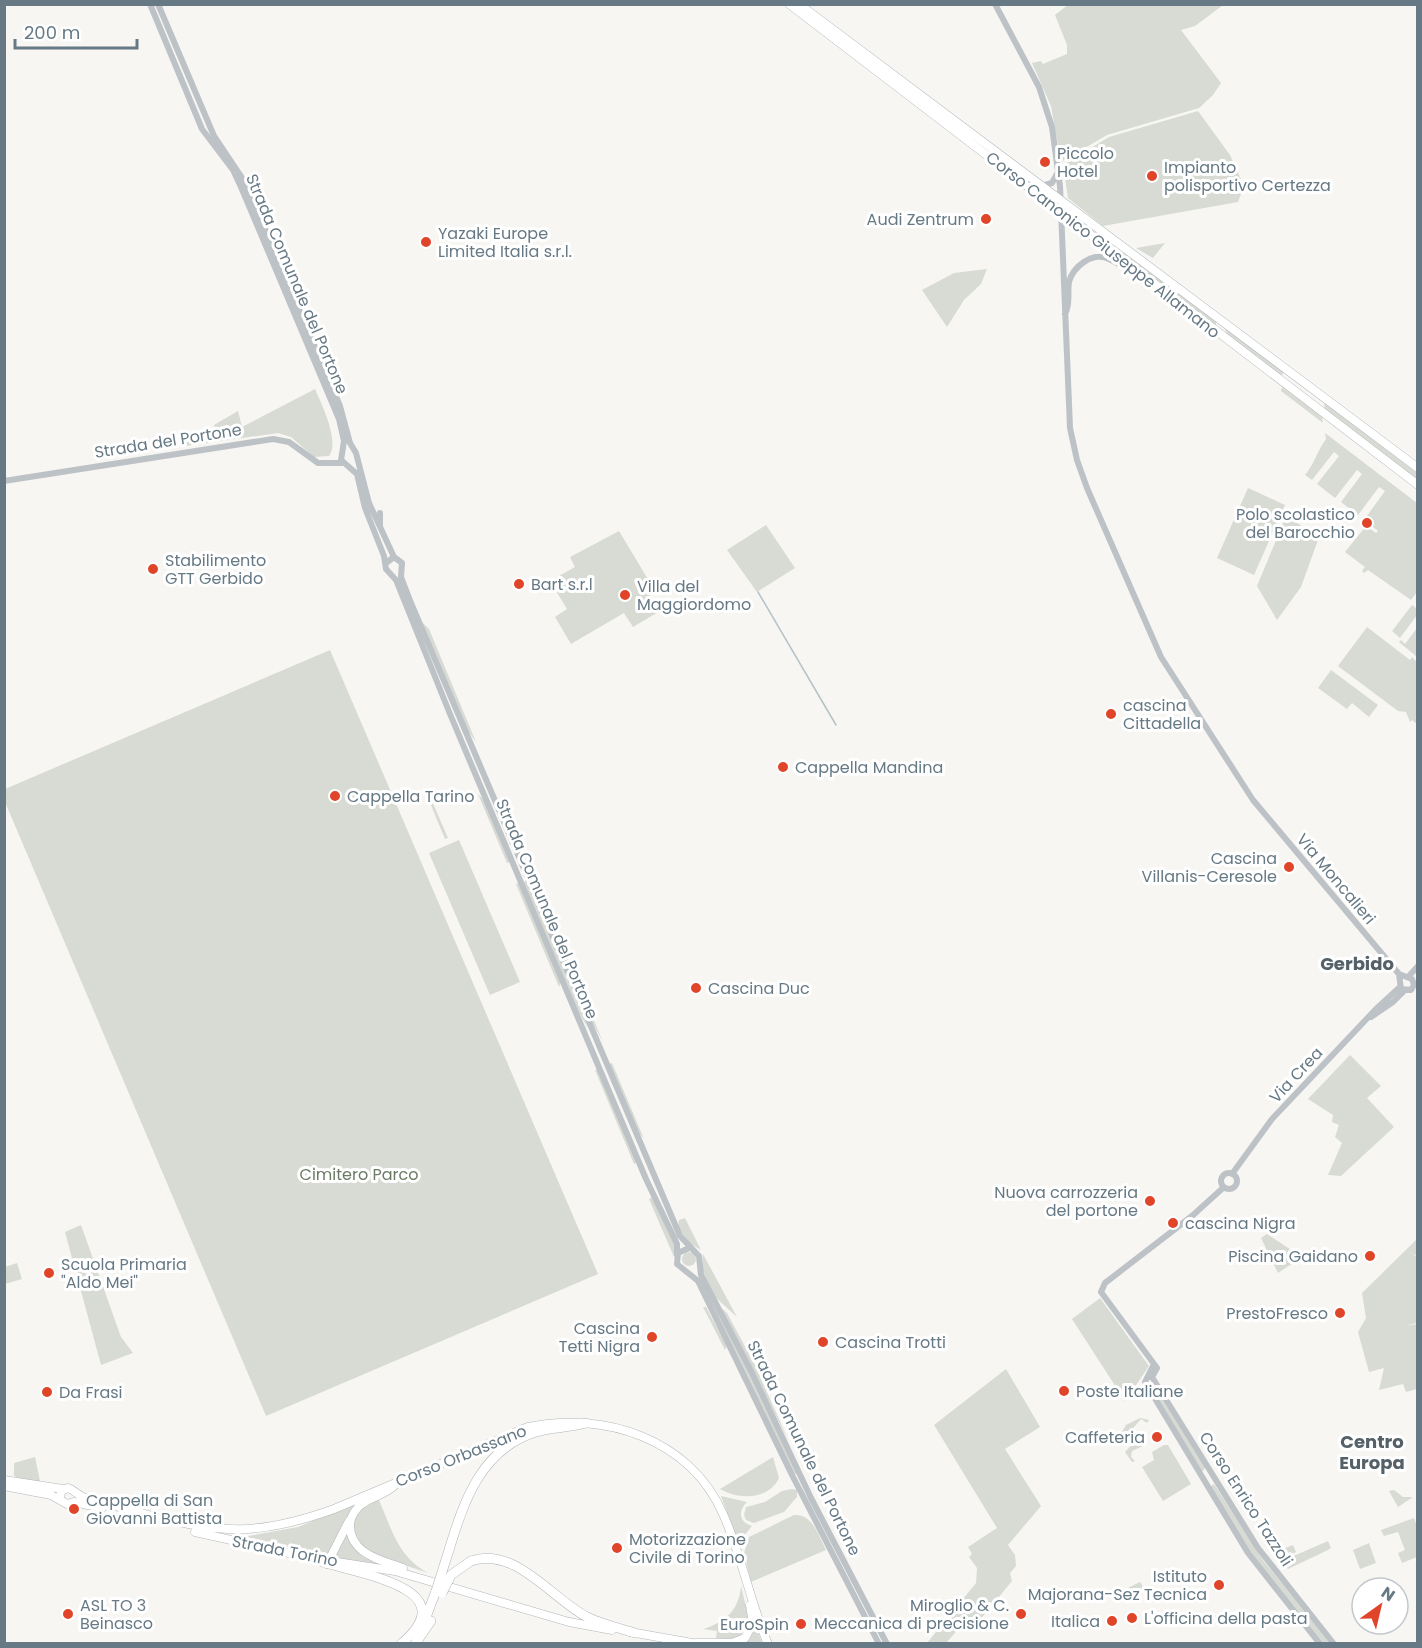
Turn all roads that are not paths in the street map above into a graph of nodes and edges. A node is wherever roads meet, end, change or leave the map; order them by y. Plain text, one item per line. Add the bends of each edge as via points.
1 (150, 4) edge
2 (158, 4) edge
3 (789, 4) edge
4 (799, 4) edge
5 (995, 4) edge
6 (1058, 172) junction
7 (1045, 185) dead end
8 (1059, 199) junction
9 (1060, 212) junction
10 (1143, 277) junction
11 (1065, 314) junction
12 (353, 449) junction
13 (342, 452) junction
14 (357, 458) junction
15 (329, 464) junction
16 (345, 464) junction
17 (1418, 468) edge
18 (4, 481) edge
19 (1418, 485) edge
20 (380, 513) dead end
21 (380, 530) junction
22 (394, 557) junction
23 (386, 564) junction
24 (400, 571) junction
25 (392, 574) junction
26 (1418, 966) edge
27 (1404, 981) junction
28 (1233, 1175) junction
29 (1224, 1187) junction
30 (689, 1248) junction
31 (677, 1255) junction
32 (698, 1265) junction
33 (689, 1271) junction
34 (1154, 1364) junction
35 (586, 1423) junction
36 (4, 1480) edge
37 (4, 1486) edge
38 (63, 1489) junction
39 (372, 1495) junction
40 (60, 1498) junction
41 (75, 1498) junction
42 (350, 1520) junction
43 (213, 1530) joint
44 (732, 1539) junction
45 (311, 1558) joint
46 (327, 1562) junction
47 (427, 1579) junction
48 (439, 1592) junction
49 (635, 1633) junction
50 (697, 1643) edge
51 (401, 1644) edge
52 (407, 1644) edge
53 (415, 1644) edge
54 (768, 1644) edge
55 (879, 1644) edge
56 (887, 1644) edge
57 (1320, 1644) edge
58 (1335, 1644) edge

1 - 13 street, Strada Comunale del Portone via 202,129 233,170 246,196 327,386 343,431
2 - 12 street, Strada Comunale del Portone via 214,136 246,184 335,396
3 - 9 main road, Corso Canonico Giuseppe Allamano
4 - 8 main road, Corso Canonico Giuseppe Allamano
5 - 6 street via 1045,103
6 - 7 street via 1052,183
6 - 8 street
8 - 9 street
8 - 17 main road, Corso Canonico Giuseppe Allamano
9 - 10 main road, Corso Canonico Giuseppe Allamano
9 - 11 street
10 - 11 street via 1106,258 1083,262 1070,282
10 - 19 main road, Corso Canonico Giuseppe Allamano
11 - 27 street, Via Moncalieri via 1070,428 1081,471 1161,657 1253,801
12 - 13 street
12 - 14 street, Strada Comunale del Portone
13 - 15 street
13 - 16 street, Strada Comunale del Portone
14 - 16 street
14 - 21 street, Strada Comunale del Portone
15 - 16 street
15 - 18 street, Strada del Portone via 315,461 290,442 273,439
16 - 23 street, Strada Comunale del Portone via 358,477
20 - 21 street
21 - 22 street, Strada Comunale del Portone
22 - 23 street
22 - 24 street, Strada Comunale del Portone via 401,561
23 - 25 street, Strada Comunale del Portone
24 - 25 street
24 - 30 street, Strada Comunale del Portone via 653,1176
25 - 31 street, Strada Comunale del Portone via 643,1172 677,1244
26 - 27 street, Via Crea
27 - 28 street, Via Crea via 1272,1119
28 - 29 street via 1223,1176
28 - 29 street via 1234,1187
29 - 34 street, Corso Enrico Tazzoli via 1102,1287 1102,1294
30 - 31 street
30 - 32 street via 699,1256
31 - 33 street via 679,1266
32 - 33 street
32 - 56 street, Strada Comunale del Portone
33 - 55 street, Strada Comunale del Portone via 698,1281
34 - 57 street, Corso Enrico Tazzoli via 1145,1382 1160,1409 1248,1554
34 - 58 street, Corso Enrico Tazzoli via 1158,1370 1152,1377 1251,1538
35 - 39 main road, Corso Orbassano via 528,1427
35 - 44 main road, Corso Orbassano via 617,1428 656,1442 688,1465 714,1495
35 - 48 highway, bridge via 524,1437 493,1459 477,1477 466,1496
36 - 38 main road
37 - 40 main road
38 - 40 main road
38 - 41 main road via 71,1488
39 - 42 main road via 359,1505
39 - 43 main road, Corso Orbassano via 284,1526
40 - 41 main road via 67,1504
41 - 43 main road, Strada Torino
41 - 45 main road, Strada Torino
42 - 46 main road
42 - 47 main road via 352,1540 362,1551
44 - 50 main road via 752,1610 752,1629 740,1640
44 - 54 main road, Corso Orbassano
45 - 46 highway
46 - 47 main road, Strada Torino
46 - 51 highway via 391,1582 414,1594 421,1608 420,1620
47 - 49 main road via 569,1622
48 - 49 highway, bridge via 455,1571 486,1557 509,1563 587,1617
48 - 52 highway
48 - 53 highway via 431,1622
49 - 50 main road

